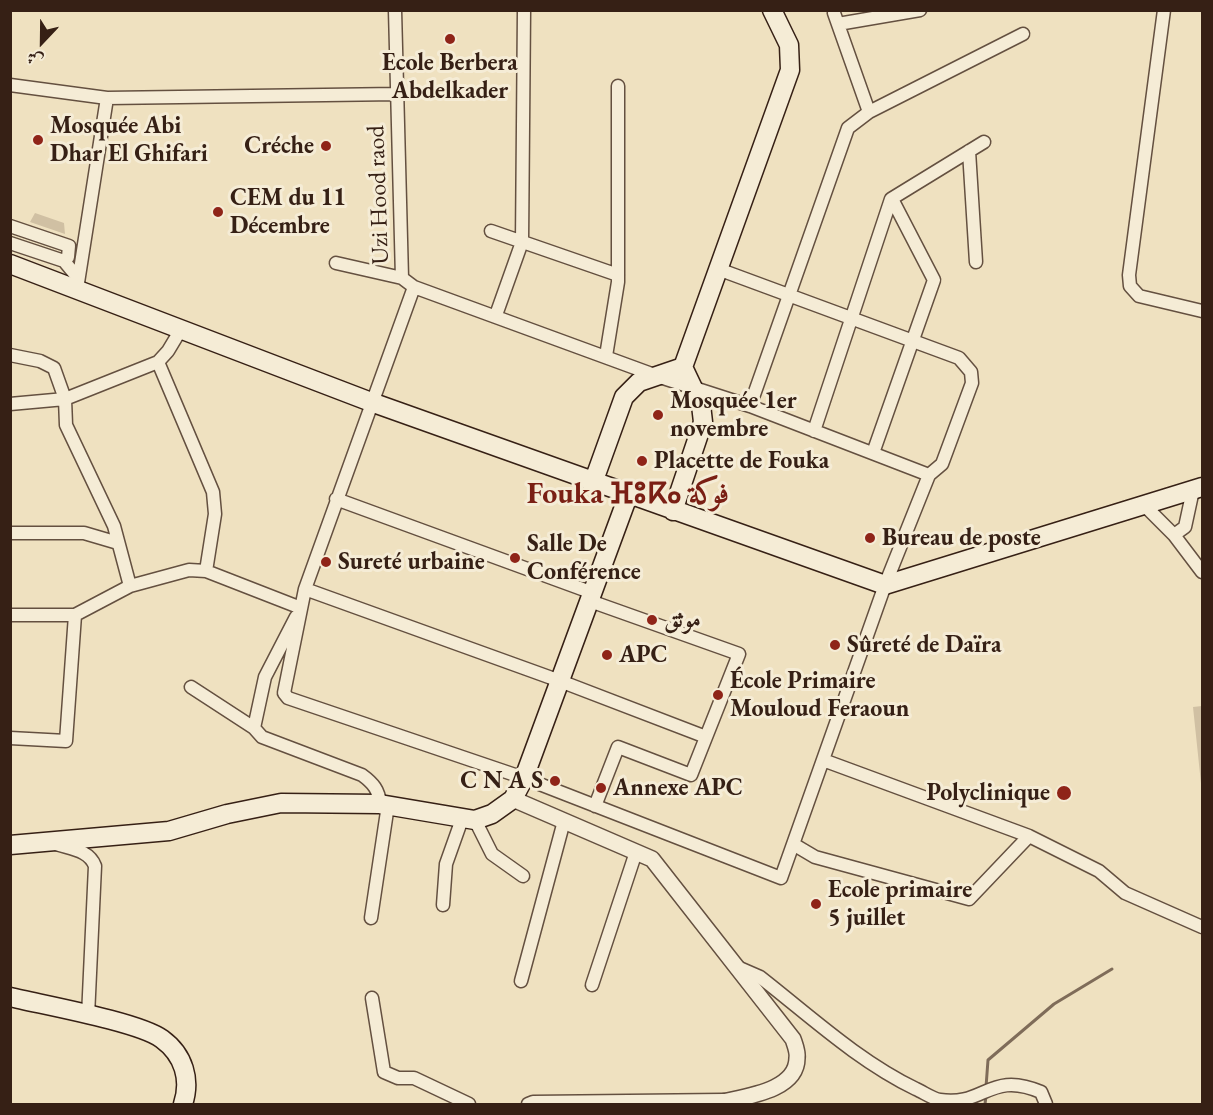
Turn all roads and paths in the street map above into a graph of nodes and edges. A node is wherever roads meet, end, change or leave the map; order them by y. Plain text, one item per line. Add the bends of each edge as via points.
1 (395, 10) edge
2 (524, 10) edge
3 (772, 10) edge
4 (920, 10) edge
5 (1164, 10) edge
6 (1023, 34) dead end
7 (10, 85) edge
8 (618, 86) dead end
9 (397, 94) junction
10 (107, 98) junction
11 (868, 112) junction
12 (984, 142) dead end
13 (969, 151) junction
14 (892, 199) junction
15 (10, 226) edge
16 (491, 231) dead end
17 (522, 242) junction
18 (10, 243) edge
19 (64, 261) junction
20 (976, 262) dead end
21 (336, 263) dead end
22 (10, 264) edge
23 (718, 269) junction
24 (618, 275) junction
25 (402, 278) junction
26 (78, 283) junction
27 (414, 287) junction
28 (789, 296) junction
29 (1203, 311) edge
30 (496, 315) junction
31 (852, 319) junction
32 (180, 331) junction
33 (911, 340) junction
34 (10, 355) edge
35 (606, 356) junction
36 (158, 362) junction
37 (683, 367) junction
38 (657, 376) junction
39 (694, 389) junction
40 (65, 399) junction
41 (371, 402) junction
42 (10, 404) edge
43 (750, 406) junction
44 (814, 431) junction
45 (873, 453) junction
46 (929, 475) junction
47 (592, 483) junction
48 (1198, 488) edge
49 (628, 496) junction
50 (336, 499) junction
51 (1143, 504) junction
52 (673, 511) junction
53 (10, 533) edge
54 (1174, 535) junction
55 (118, 543) junction
56 (206, 571) junction
57 (1203, 572) edge
58 (885, 585) junction
59 (130, 586) junction
60 (305, 589) junction
61 (591, 597) junction
62 (301, 608) junction
63 (10, 615) edge
64 (75, 615) junction
65 (560, 681) junction
66 (191, 687) dead end
67 (254, 728) junction
68 (706, 737) junction
69 (10, 738) edge
70 (823, 760) junction
71 (524, 778) junction
72 (513, 799) junction
73 (384, 805) junction
74 (595, 806) junction
75 (468, 819) junction
76 (564, 821) junction
77 (1029, 836) junction
78 (49, 842) junction
79 (793, 844) junction
80 (10, 845) edge
81 (636, 852) junction
82 (523, 876) dead end
83 (443, 905) dead end
84 (371, 918) dead end
85 (1203, 927) edge
86 (737, 967) junction
87 (521, 981) dead end
88 (592, 985) dead end
89 (10, 997) edge
90 (372, 998) dead end
91 (88, 1016) junction
92 (732, 1100) junction
93 (183, 1104) edge
94 (469, 1104) edge
95 (528, 1104) edge
96 (715, 1104) edge
97 (1046, 1104) edge

1 - 9 street, Uzi Hood raod
2 - 17 street
3 - 23 main road via 789,45 790,70
4 - 11 street via 836,19
5 - 29 street via 1130,286 1139,297
6 - 11 street
7 - 10 street
8 - 24 street
9 - 10 street
9 - 25 street, Uzi Hood raod
10 - 26 street
11 - 28 street via 848,128
12 - 13 street
13 - 14 street
13 - 20 street
14 - 31 street
14 - 33 street via 934,280
15 - 19 street via 69,246
16 - 17 street
17 - 24 street
17 - 30 street
18 - 19 street
19 - 26 street
21 - 25 street
22 - 26 main road
23 - 28 street
23 - 37 main road
24 - 35 street
25 - 27 street, Uzi Hood raod
26 - 32 main road
27 - 30 street
27 - 41 street, Uzi Hood raod
28 - 31 street
28 - 43 street
30 - 35 street
31 - 33 street
31 - 44 street
32 - 36 street
32 - 41 main road
33 - 45 street
33 - 46 street via 958,358 972,372 972,383 942,464
34 - 40 street via 54,368
35 - 38 street
36 - 40 street
36 - 56 street via 213,492 215,513
37 - 38 main road
37 - 39 main road
38 - 39 street
38 - 47 main road via 639,382 624,397
39 - 43 street
39 - 52 main road via 703,422
40 - 42 street
40 - 55 street via 66,425 114,526
41 - 47 main road
41 - 50 street, Uzi Hood raod
43 - 44 street
44 - 45 street
45 - 46 street
46 - 58 street
47 - 49 main road
48 - 51 main road
48 - 54 street via 1185,527
49 - 52 main road
49 - 61 main road
50 - 60 street, Uzi Hood raod
50 - 61 street
51 - 54 street
51 - 58 main road
52 - 58 main road
53 - 55 street via 84,533
54 - 57 street
55 - 59 street
56 - 59 street via 189,570
56 - 62 street
58 - 70 street
59 - 64 street
60 - 62 street, Uzi Hood raod
60 - 65 street
61 - 65 main road
61 - 68 street via 739,654
62 - 67 street via 265,677
62 - 71 street, Uzi Hood raod via 284,693 288,698
63 - 64 street
64 - 69 street via 66,741
65 - 68 street
65 - 71 main road
66 - 67 street
67 - 73 street via 262,737 362,775 372,782
68 - 74 street via 691,775 618,747
70 - 77 street
70 - 79 street
71 - 72 main road
71 - 74 street, Uzi Hood raod
72 - 75 main road via 492,814
72 - 76 street
73 - 75 main road
73 - 78 main road via 281,803 170,831
73 - 84 street
74 - 79 street, Uzi Hood raod via 781,878
75 - 82 street via 492,854
75 - 83 street via 446,864
76 - 81 street
76 - 87 street
77 - 79 street via 969,899 815,857
77 - 85 street via 1099,871 1125,893
78 - 80 main road
78 - 91 street via 92,856 95,866
81 - 86 street via 652,859
81 - 88 street
86 - 92 street via 794,1039 798,1058 785,1082 758,1095
86 - 97 street via 760,977 884,1073 940,1100 975,1097 999,1084 1022,1084 1041,1092
89 - 91 main road
90 - 94 street via 384,1072 398,1078 414,1078
91 - 93 main road via 161,1038 179,1056 187,1076
92 - 95 street
92 - 96 street

